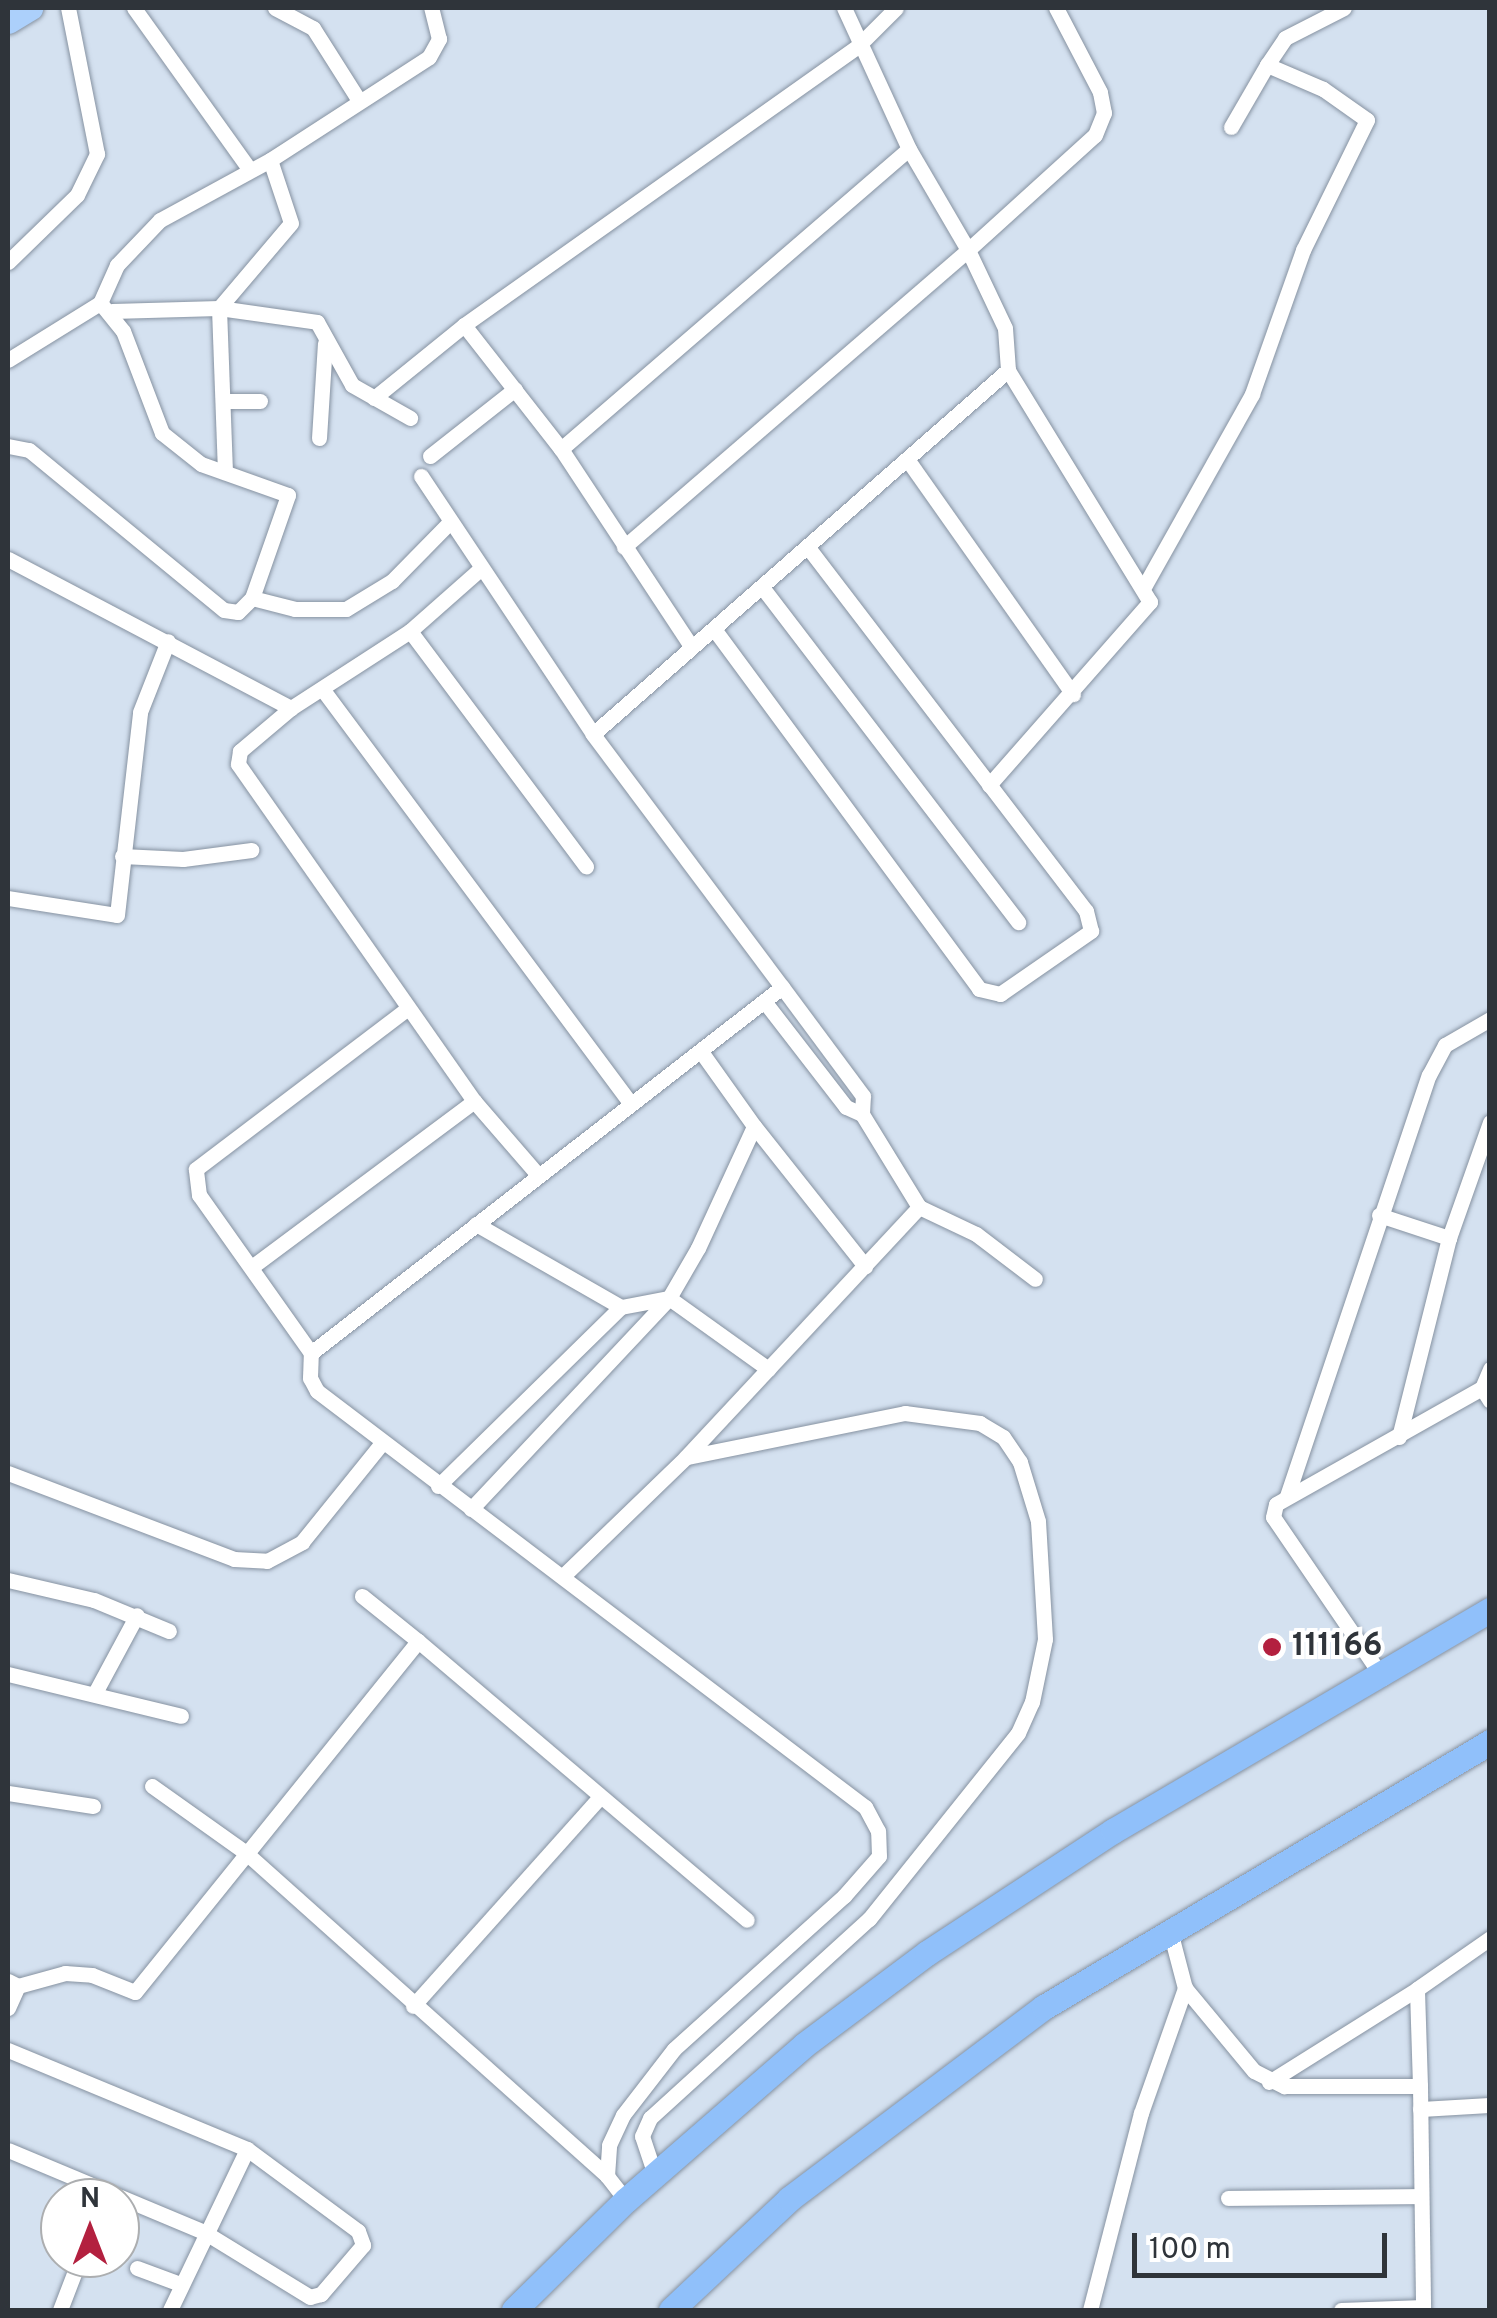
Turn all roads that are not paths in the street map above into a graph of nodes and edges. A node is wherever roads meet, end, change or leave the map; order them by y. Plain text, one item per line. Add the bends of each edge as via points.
1 (30, 8) edge
2 (68, 8) edge
3 (134, 8) edge
4 (275, 8) edge
5 (430, 8) edge
6 (844, 8) edge
7 (896, 8) edge
8 (1056, 8) edge
9 (1344, 8) edge
10 (8, 21) edge
11 (859, 45) junction
12 (1267, 65) junction
13 (358, 99) junction
14 (1230, 127) dead end
15 (908, 149) junction
16 (270, 160) junction
17 (250, 170) junction
18 (968, 250) junction
19 (8, 262) edge
20 (106, 307) junction
21 (219, 308) junction
22 (464, 324) junction
23 (324, 344) junction
24 (8, 360) edge
25 (1008, 370) junction
26 (515, 389) junction
27 (374, 398) junction
28 (224, 401) junction
29 (260, 401) dead end
30 (410, 418) dead end
31 (318, 438) dead end
32 (8, 446) edge
33 (561, 449) junction
34 (430, 456) dead end
35 (906, 459) junction
36 (225, 472) junction
37 (421, 476) dead end
38 (450, 522) junction
39 (624, 547) junction
40 (809, 549) junction
41 (8, 558) edge
42 (479, 570) junction
43 (1144, 584) junction
44 (762, 587) junction
45 (252, 598) junction
46 (714, 629) junction
47 (410, 631) junction
48 (168, 640) junction
49 (690, 646) junction
50 (323, 690) junction
51 (1073, 694) junction
52 (291, 708) junction
53 (594, 734) junction
54 (989, 784) junction
55 (251, 850) dead end
56 (122, 856) junction
57 (586, 866) dead end
58 (8, 898) edge
59 (1018, 922) dead end
60 (782, 987) junction
61 (764, 1001) junction
62 (408, 1008) junction
63 (1489, 1020) edge
64 (702, 1054) junction
65 (474, 1101) junction
66 (631, 1104) junction
67 (862, 1114) junction
68 (1490, 1122) edge
69 (754, 1126) junction
70 (539, 1176) junction
71 (920, 1207) junction
72 (1379, 1215) junction
73 (476, 1224) junction
74 (1449, 1238) junction
75 (253, 1266) junction
76 (865, 1266) junction
77 (1035, 1279) dead end
78 (669, 1298) junction
79 (621, 1307) junction
80 (311, 1353) junction
81 (768, 1369) junction
82 (1490, 1369) edge
83 (1487, 1391) edge
84 (1399, 1437) junction
85 (381, 1444) junction
86 (686, 1457) junction
87 (8, 1473) edge
88 (438, 1486) junction
89 (1286, 1496) junction
90 (471, 1509) junction
91 (564, 1575) junction
92 (8, 1580) edge
93 (362, 1596) dead end
94 (1490, 1610) edge
95 (137, 1615) junction
96 (169, 1631) dead end
97 (418, 1641) junction
98 (8, 1674) edge
99 (1383, 1678) junction
100 (96, 1692) junction
101 (181, 1716) dead end
102 (1490, 1742) edge
103 (152, 1786) dead end
104 (8, 1793) edge
105 (600, 1797) junction
106 (93, 1806) dead end
107 (244, 1852) junction
108 (747, 1920) dead end
109 (1170, 1931) junction
110 (1490, 1938) edge
111 (12, 1984) edge
112 (1185, 1988) junction
113 (1417, 1988) junction
114 (414, 2006) junction
115 (8, 2008) edge
116 (8, 2050) edge
117 (1269, 2082) junction
118 (1420, 2086) junction
119 (1490, 2105) edge
120 (1420, 2108) junction
121 (247, 2149) junction
122 (11, 2151) edge
123 (8, 2169) edge
124 (655, 2175) junction
125 (608, 2176) junction
126 (69, 2178) edge
127 (1421, 2196) junction
128 (1228, 2198) dead end
129 (626, 2200) junction
130 (140, 2208) edge
131 (204, 2232) junction
132 (140, 2269) edge
133 (72, 2278) edge
134 (180, 2284) junction
135 (1423, 2309) edge
136 (60, 2310) edge
137 (170, 2310) edge
138 (514, 2310) edge
139 (671, 2310) edge
140 (1090, 2310) edge
141 (1341, 2310) edge

1 - 10 main road
2 - 19 street via 97,154 77,196
3 - 17 street
4 - 13 street via 313,28
5 - 13 street via 439,39 429,56
6 - 11 street
7 - 11 street
8 - 18 street via 1104,113 1095,135
9 - 12 street via 1285,38
11 - 15 street
11 - 22 street
12 - 14 street
12 - 43 street via 1323,89 1367,120 1302,250 1252,394
13 - 16 street
15 - 18 street
15 - 33 street
16 - 17 street
16 - 21 street via 291,223
17 - 20 street via 160,220 117,265
18 - 25 street via 1005,328
18 - 39 street
20 - 21 street
20 - 24 street
20 - 36 street via 162,434 190,457
21 - 23 street via 318,322
21 - 28 street
22 - 26 street
22 - 27 street
23 - 27 street via 352,385
23 - 31 street
25 - 35 street
25 - 43 street
26 - 33 street
26 - 34 street
27 - 30 street
28 - 29 street
28 - 36 street
32 - 45 street via 39,458 224,610 238,612
33 - 39 street
35 - 40 street
35 - 51 street
36 - 45 street via 288,495
37 - 38 street
38 - 42 street
38 - 45 street via 392,582 346,608 295,609
39 - 49 street
40 - 44 street
40 - 54 street
41 - 48 street
42 - 47 street
42 - 53 street
43 - 51 street via 1146,611
44 - 46 street
44 - 59 street
46 - 49 street
46 - 54 street via 979,989 991,996 1091,931 1092,920
47 - 50 street
47 - 57 street
48 - 52 street
48 - 56 street via 140,712
49 - 53 street
50 - 52 street
50 - 66 street
51 - 54 street
52 - 62 street via 240,751 238,764
53 - 60 street
55 - 56 street via 183,859
56 - 58 street via 118,915
60 - 61 street
60 - 67 street via 863,1096
61 - 64 street
61 - 67 street via 846,1108
62 - 65 street
62 - 75 street via 196,1170 199,1196
63 - 72 street via 1445,1045
64 - 66 street
64 - 69 street
65 - 70 street
65 - 75 street
66 - 70 street
67 - 71 street
68 - 74 street
69 - 76 street
69 - 78 street
70 - 73 street
71 - 76 street
71 - 77 street via 976,1234
72 - 74 street
72 - 89 street
73 - 79 street
73 - 80 street
74 - 84 street
75 - 80 street
76 - 81 street
78 - 79 street
78 - 81 street
78 - 90 street
79 - 88 street
80 - 85 street via 310,1378 318,1391
81 - 86 street
82 - 83 street
83 - 84 street
84 - 89 street
85 - 87 street via 302,1542 266,1561 234,1559
85 - 88 street
86 - 91 street
86 - 124 street via 905,1413 980,1423 1003,1436 1020,1462 1038,1521 1045,1638 1018,1733 870,1919 650,2118 642,2136
88 - 90 street
89 - 99 street via 1273,1518
90 - 91 street
91 - 125 street via 864,1807 878,1831 879,1856 844,1896 674,2049 623,2114 609,2145
92 - 95 street
93 - 97 street
94 - 99 highway
95 - 96 street
95 - 100 street
97 - 105 street
97 - 107 street
98 - 100 street
99 - 124 highway via 1034,1879 804,2045
100 - 101 street
102 - 109 highway
103 - 107 street
104 - 106 street
105 - 108 street
105 - 114 street
107 - 111 street via 135,1992 92,1975 64,1973
107 - 114 street
109 - 112 street
109 - 139 highway via 1044,2007 789,2200
110 - 113 street
111 - 115 street
112 - 117 street
112 - 140 street via 1140,2113
113 - 117 street
113 - 118 street
114 - 125 street
116 - 121 street
117 - 118 street
118 - 120 street
119 - 120 street
120 - 127 street
121 - 131 street
121 - 131 street via 358,2231 361,2252 310,2297
122 - 123 street
122 - 126 street
124 - 129 highway
125 - 129 street
127 - 128 street
127 - 135 street
129 - 138 highway
130 - 131 street
131 - 134 street
132 - 134 street
133 - 136 street
134 - 137 street
135 - 141 street

